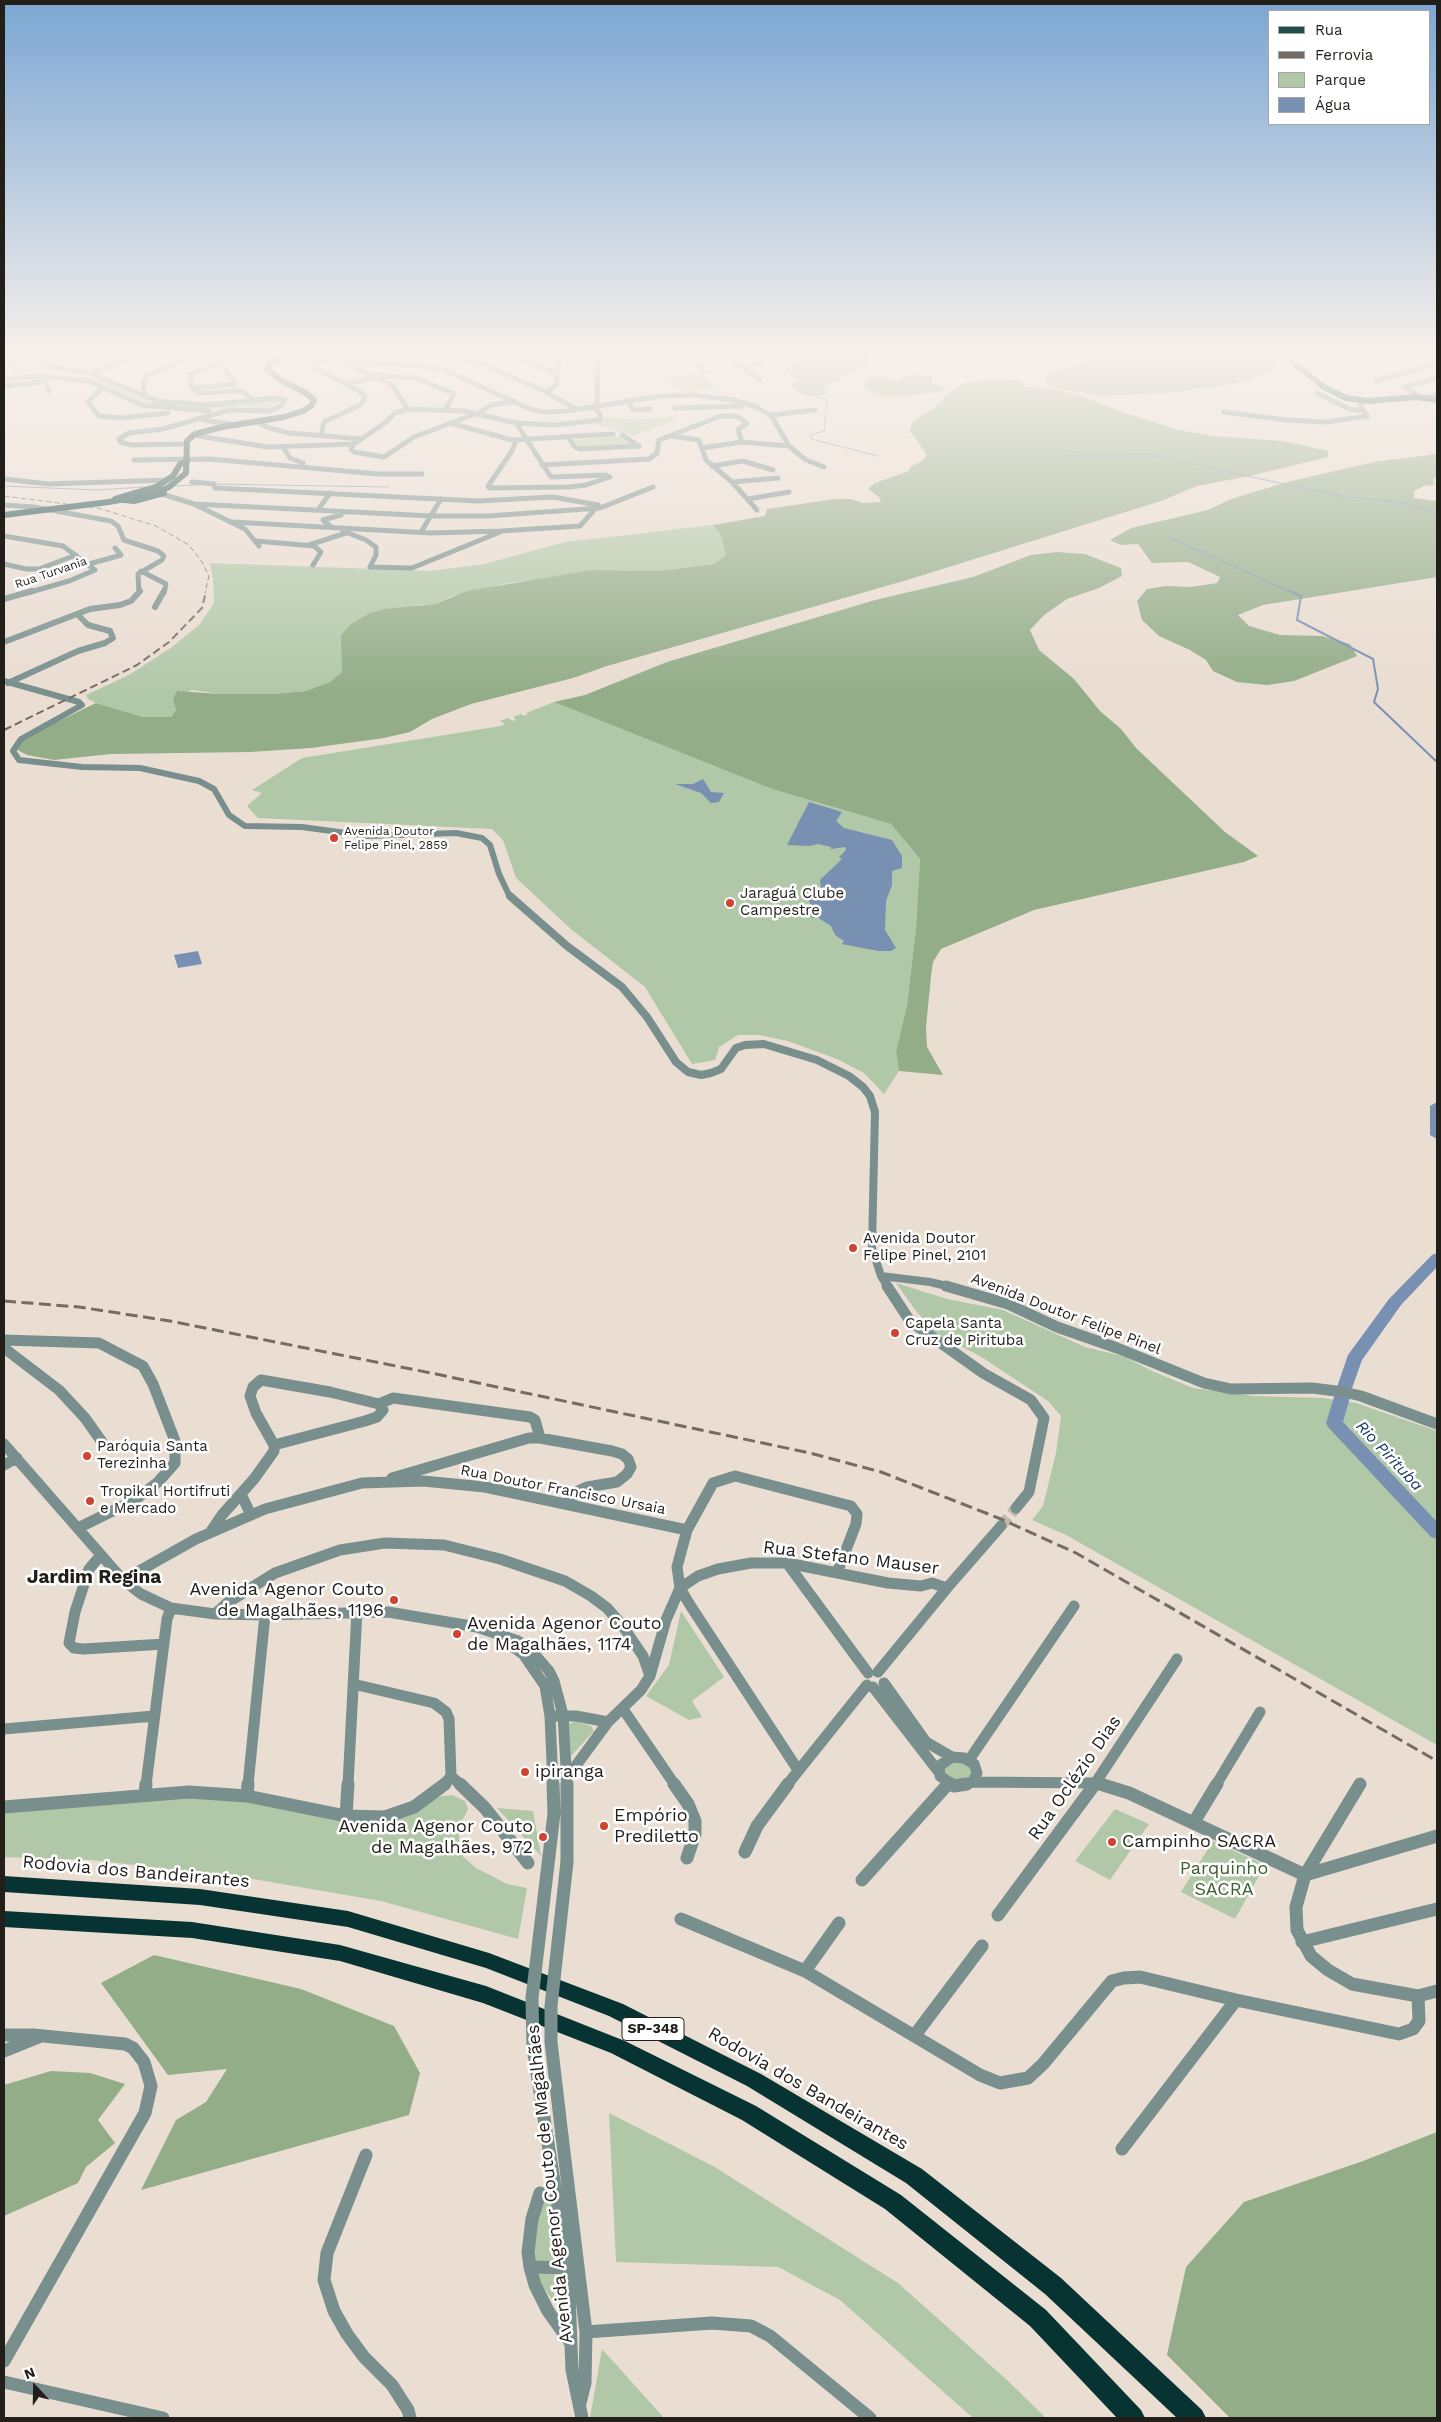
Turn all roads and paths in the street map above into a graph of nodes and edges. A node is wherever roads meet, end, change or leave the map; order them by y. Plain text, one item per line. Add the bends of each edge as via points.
1 (178, 467) edge
2 (192, 467) edge
3 (312, 467) edge
4 (501, 467) edge
5 (543, 467) edge
6 (713, 467) edge
7 (764, 467) edge
8 (773, 470) dead end
9 (422, 474) dead end
10 (778, 478) dead end
11 (4, 479) edge
12 (192, 482) dead end
13 (732, 482) junction
14 (169, 483) junction
15 (654, 487) dead end
16 (215, 488) junction
17 (789, 492) dead end
18 (158, 493) junction
19 (330, 494) junction
20 (441, 499) junction
21 (748, 499) junction
22 (204, 503) junction
23 (194, 504) junction
24 (4, 505) edge
25 (606, 507) junction
26 (595, 509) junction
27 (318, 510) junction
28 (757, 510) dead end
29 (353, 512) junction
30 (4, 514) edge
31 (432, 516) junction
32 (232, 522) junction
33 (332, 527) junction
34 (501, 531) junction
35 (421, 532) junction
36 (346, 533) junction
37 (4, 536) edge
38 (310, 544) junction
39 (116, 548) dead end
40 (76, 555) junction
41 (4, 564) edge
42 (89, 564) junction
43 (312, 565) dead end
44 (140, 571) junction
45 (4, 599) edge
46 (155, 607) dead end
47 (78, 615) junction
48 (4, 633) edge
49 (15, 638) junction
50 (4, 642) edge
51 (5, 683) edge
52 (881, 1276) junction
53 (4, 1340) edge
54 (4, 1348) edge
55 (379, 1404) junction
56 (1437, 1424) edge
57 (540, 1438) junction
58 (102, 1442) dead end
59 (4, 1444) edge
60 (274, 1444) junction
61 (17, 1458) junction
62 (4, 1464) edge
63 (388, 1481) junction
64 (242, 1494) junction
65 (568, 1504) junction
66 (1016, 1508) tunnel mouth
67 (251, 1514) junction
68 (1001, 1526) tunnel mouth
69 (78, 1528) junction
70 (687, 1530) junction
71 (210, 1533) junction
72 (100, 1556) junction
73 (786, 1563) junction
74 (837, 1573) junction
75 (123, 1580) junction
76 (680, 1588) junction
77 (947, 1588) junction
78 (1074, 1606) dead end
79 (171, 1608) junction
80 (357, 1611) junction
81 (215, 1614) junction
82 (265, 1615) junction
83 (496, 1634) junction
84 (164, 1644) junction
85 (1177, 1659) dead end
86 (873, 1672) junction
87 (650, 1676) junction
88 (353, 1684) junction
89 (875, 1685) junction
90 (623, 1709) junction
91 (1260, 1712) dead end
92 (563, 1715) junction
93 (154, 1716) junction
94 (550, 1716) junction
95 (608, 1722) junction
96 (4, 1729) edge
97 (952, 1757) junction
98 (969, 1760) junction
99 (580, 1761) junction
100 (798, 1770) junction
101 (938, 1771) junction
102 (566, 1773) junction
103 (451, 1776) junction
104 (553, 1776) junction
105 (972, 1782) junction
106 (1096, 1783) junction
107 (948, 1784) junction
108 (1360, 1784) dead end
109 (567, 1788) junction
110 (145, 1794) junction
111 (247, 1796) junction
112 (4, 1808) edge
113 (346, 1816) junction
114 (1194, 1822) junction
115 (1437, 1836) edge
116 (745, 1852) dead end
117 (687, 1858) dead end
118 (528, 1863) dead end
119 (1305, 1876) junction
120 (862, 1880) dead end
121 (4, 1884) edge
122 (1437, 1909) edge
123 (998, 1915) dead end
124 (4, 1919) edge
125 (681, 1919) dead end
126 (838, 1923) dead end
127 (1302, 1942) junction
128 (982, 1946) dead end
129 (804, 1971) junction
130 (1437, 1992) edge
131 (1418, 1996) junction
132 (1236, 2000) junction
133 (4, 2035) edge
134 (915, 2035) junction
135 (41, 2036) junction
136 (4, 2050) edge
137 (562, 2136) joint
138 (1122, 2149) dead end
139 (366, 2155) dead end
140 (540, 2193) dead end
141 (530, 2268) junction
142 (568, 2268) junction
143 (586, 2332) junction
144 (571, 2343) junction
145 (4, 2361) edge
146 (4, 2382) edge
147 (580, 2403) junction
148 (163, 2418) edge
149 (410, 2418) edge
150 (582, 2418) edge
151 (870, 2418) edge
152 (1133, 2418) edge
153 (1194, 2418) edge

1 - 14 main road
2 - 18 main road via 191,476 179,485
3 - 9 street via 370,474
4 - 5 street via 489,488 578,486 610,477 555,478 547,475
6 - 13 street
7 - 8 street
10 - 13 street
11 - 14 street via 48,484
12 - 16 street via 214,484
13 - 21 street
14 - 18 main road
14 - 18 main road via 115,499 134,501
15 - 25 street
16 - 19 street
16 - 22 street
17 - 21 street
18 - 23 street
18 - 30 main road, bridge
19 - 20 street
19 - 27 street
20 - 25 street via 478,501 553,497
20 - 31 street
21 - 28 street
22 - 23 street
22 - 27 street
23 - 32 street
24 - 44 street via 28,506 112,522 131,544 155,550 164,556
25 - 26 street
26 - 31 street
26 - 34 street via 580,526
27 - 29 street
29 - 31 street
29 - 33 street via 323,520
31 - 35 street
32 - 33 street
32 - 38 street via 245,529 258,543
33 - 35 street
33 - 36 street
34 - 35 street
34 - 36 street via 491,538 413,568 370,566 376,547
36 - 38 street
37 - 40 street, Rua Turvania via 57,544
38 - 43 street via 321,552
39 - 42 street via 121,554
40 - 41 street via 39,568
40 - 42 street, Rua Turvania
42 - 45 street, Rua Turvania via 94,571
44 - 46 street via 166,584
44 - 47 street via 137,577 140,592 131,601 90,609
47 - 49 street
47 - 51 street via 88,624 110,632 114,638
48 - 49 street
49 - 50 street
51 - 52 street via 82,705 21,739 13,751 19,760 82,767 140,768 200,781 214,789 234,820 246,826 302,827 368,836 456,833 482,838 490,845 511,899 567,946 615,980 647,1017 676,1062 688,1072 701,1075 721,1069 736,1048 757,1044 817,1060 849,1076 870,1096 875,1112 872,1248
52 - 56 street, Avenida Doutor Felipe Pinel via 967,1290 1204,1383 1231,1389 1312,1388 1344,1392
52 - 66 street via 910,1321 968,1363 1031,1400 1040,1410 1044,1418 1029,1492
53 - 69 street via 99,1344 142,1366 153,1384 175,1441 174,1464 135,1500
54 - 58 street via 59,1390
55 - 57 street via 393,1398 530,1416 535,1420
55 - 60 street via 383,1410 377,1417
55 - 60 street via 261,1380 250,1396
57 - 63 street via 418,1469
57 - 65 street via 612,1451 628,1459 631,1467 617,1482 578,1491
59 - 61 street, Avenida Agenor Couto de Magalhães
60 - 64 street via 267,1462
61 - 62 street
61 - 69 street, Avenida Agenor Couto de Magalhães
63 - 65 street, Rua Doutor Francisco Ursaia via 485,1486
63 - 67 street, Rua Doutor Francisco Ursaia via 362,1484
64 - 67 street
64 - 71 street
65 - 70 street, Rua Doutor Francisco Ursaia
67 - 71 street, Rua Doutor Francisco Ursaia
68 - 77 street, Rua Stefano Mauser
69 - 72 street, Avenida Agenor Couto de Magalhães
70 - 74 street via 714,1483 735,1476 837,1500 851,1506 857,1514
70 - 76 street via 677,1567
71 - 75 street, Rua Doutor Francisco Ursaia
72 - 75 street, Avenida Agenor Couto de Magalhães
72 - 84 street via 90,1569 75,1612 69,1643 74,1648 84,1649
73 - 74 street, Rua Stefano Mauser
73 - 76 street, Rua Stefano Mauser via 751,1563 718,1570 698,1576
73 - 86 street
74 - 77 street, Rua Stefano Mauser via 888,1583 921,1586 932,1583
75 - 79 street, Avenida Agenor Couto de Magalhães via 141,1594
76 - 87 street via 666,1620
76 - 100 street
77 - 86 street
78 - 98 street
79 - 81 street, Avenida Agenor Couto de Magalhães
79 - 84 street
80 - 82 street, Avenida Agenor Couto de Magalhães
80 - 83 street, Avenida Agenor Couto de Magalhães via 388,1612 459,1623
80 - 88 street
81 - 82 street, Avenida Agenor Couto de Magalhães
81 - 87 street via 275,1573 340,1550 385,1544 444,1545 500,1558 565,1581 590,1596 607,1608 622,1625 643,1656
82 - 111 street
83 - 92 street, Avenida Agenor Couto de Magalhães via 518,1641 539,1658 554,1681
83 - 94 street, Avenida Agenor Couto de Magalhães via 523,1654 533,1666 544,1686
84 - 93 street
85 - 106 street, Rua Oclézio Dias
86 - 89 street via 864,1678
86 - 89 street via 884,1676
87 - 90 street
88 - 103 street via 434,1703 446,1712
88 - 113 street
89 - 97 street via 926,1742
89 - 100 street
89 - 101 street
90 - 95 street
90 - 117 street via 688,1804 695,1821 695,1834
91 - 114 street
92 - 94 street
92 - 95 street
92 - 102 street, Avenida Agenor Couto de Magalhães
93 - 96 street
93 - 110 street
94 - 104 street, Avenida Agenor Couto de Magalhães
95 - 99 street
97 - 98 street
97 - 101 street via 942,1762
98 - 105 street via 976,1768 976,1778
99 - 102 street
99 - 109 street
100 - 116 street via 757,1826
101 - 107 street
102 - 104 street
102 - 109 street, Avenida Agenor Couto de Magalhães
103 - 113 street via 442,1788 407,1810 385,1816
103 - 118 street via 485,1808
104 - 142 street, Avenida Agenor Couto de Magalhães, bridge via 554,1813 532,1998 533,2047
105 - 106 street
105 - 107 street via 961,1786
106 - 114 street via 1129,1793
106 - 123 street, Rua Oclézio Dias
107 - 120 street
108 - 119 street
109 - 137 street, Avenida Agenor Couto de Magalhães, bridge via 567,1862 551,2006 551,2042
110 - 111 street via 189,1792
110 - 112 street
111 - 113 street
114 - 119 street
115 - 119 street
119 - 127 street via 1295,1916
121 - 153 highway, Rodovia dos Bandeirantes / SP-348 via 200,1896 348,1919 488,1961 616,2010 754,2080 914,2176 1053,2286
122 - 127 street
124 - 152 highway, SP-348 via 192,1930 340,1953 486,1995 618,2047 749,2113 893,2202 1038,2318
125 - 129 street
126 - 129 street
127 - 131 street via 1311,1956 1352,1984
128 - 134 street
129 - 134 street
130 - 131 street
131 - 132 street via 1419,2021 1413,2029 1399,2034
132 - 134 street via 1140,1978 1112,1981 1043,2064 1028,2078 1015,2082 1000,2083 980,2075
132 - 138 street
133 - 135 street
135 - 136 street
135 - 145 street via 125,2044 133,2048 150,2077 150,2095 145,2113
137 - 143 street, Avenida Agenor Couto de Magalhães
139 - 149 street via 327,2253 324,2280 334,2311 347,2334 392,2385
140 - 141 street via 532,2219 528,2252
141 - 142 street
141 - 144 street via 548,2311
142 - 144 street, Avenida Agenor Couto de Magalhães
143 - 147 street, Avenida Agenor Couto de Magalhães via 585,2383
143 - 151 street via 712,2323 751,2326 770,2336
144 - 147 street, Avenida Agenor Couto de Magalhães via 572,2370
146 - 148 street
147 - 150 street, Avenida Agenor Couto de Magalhães

